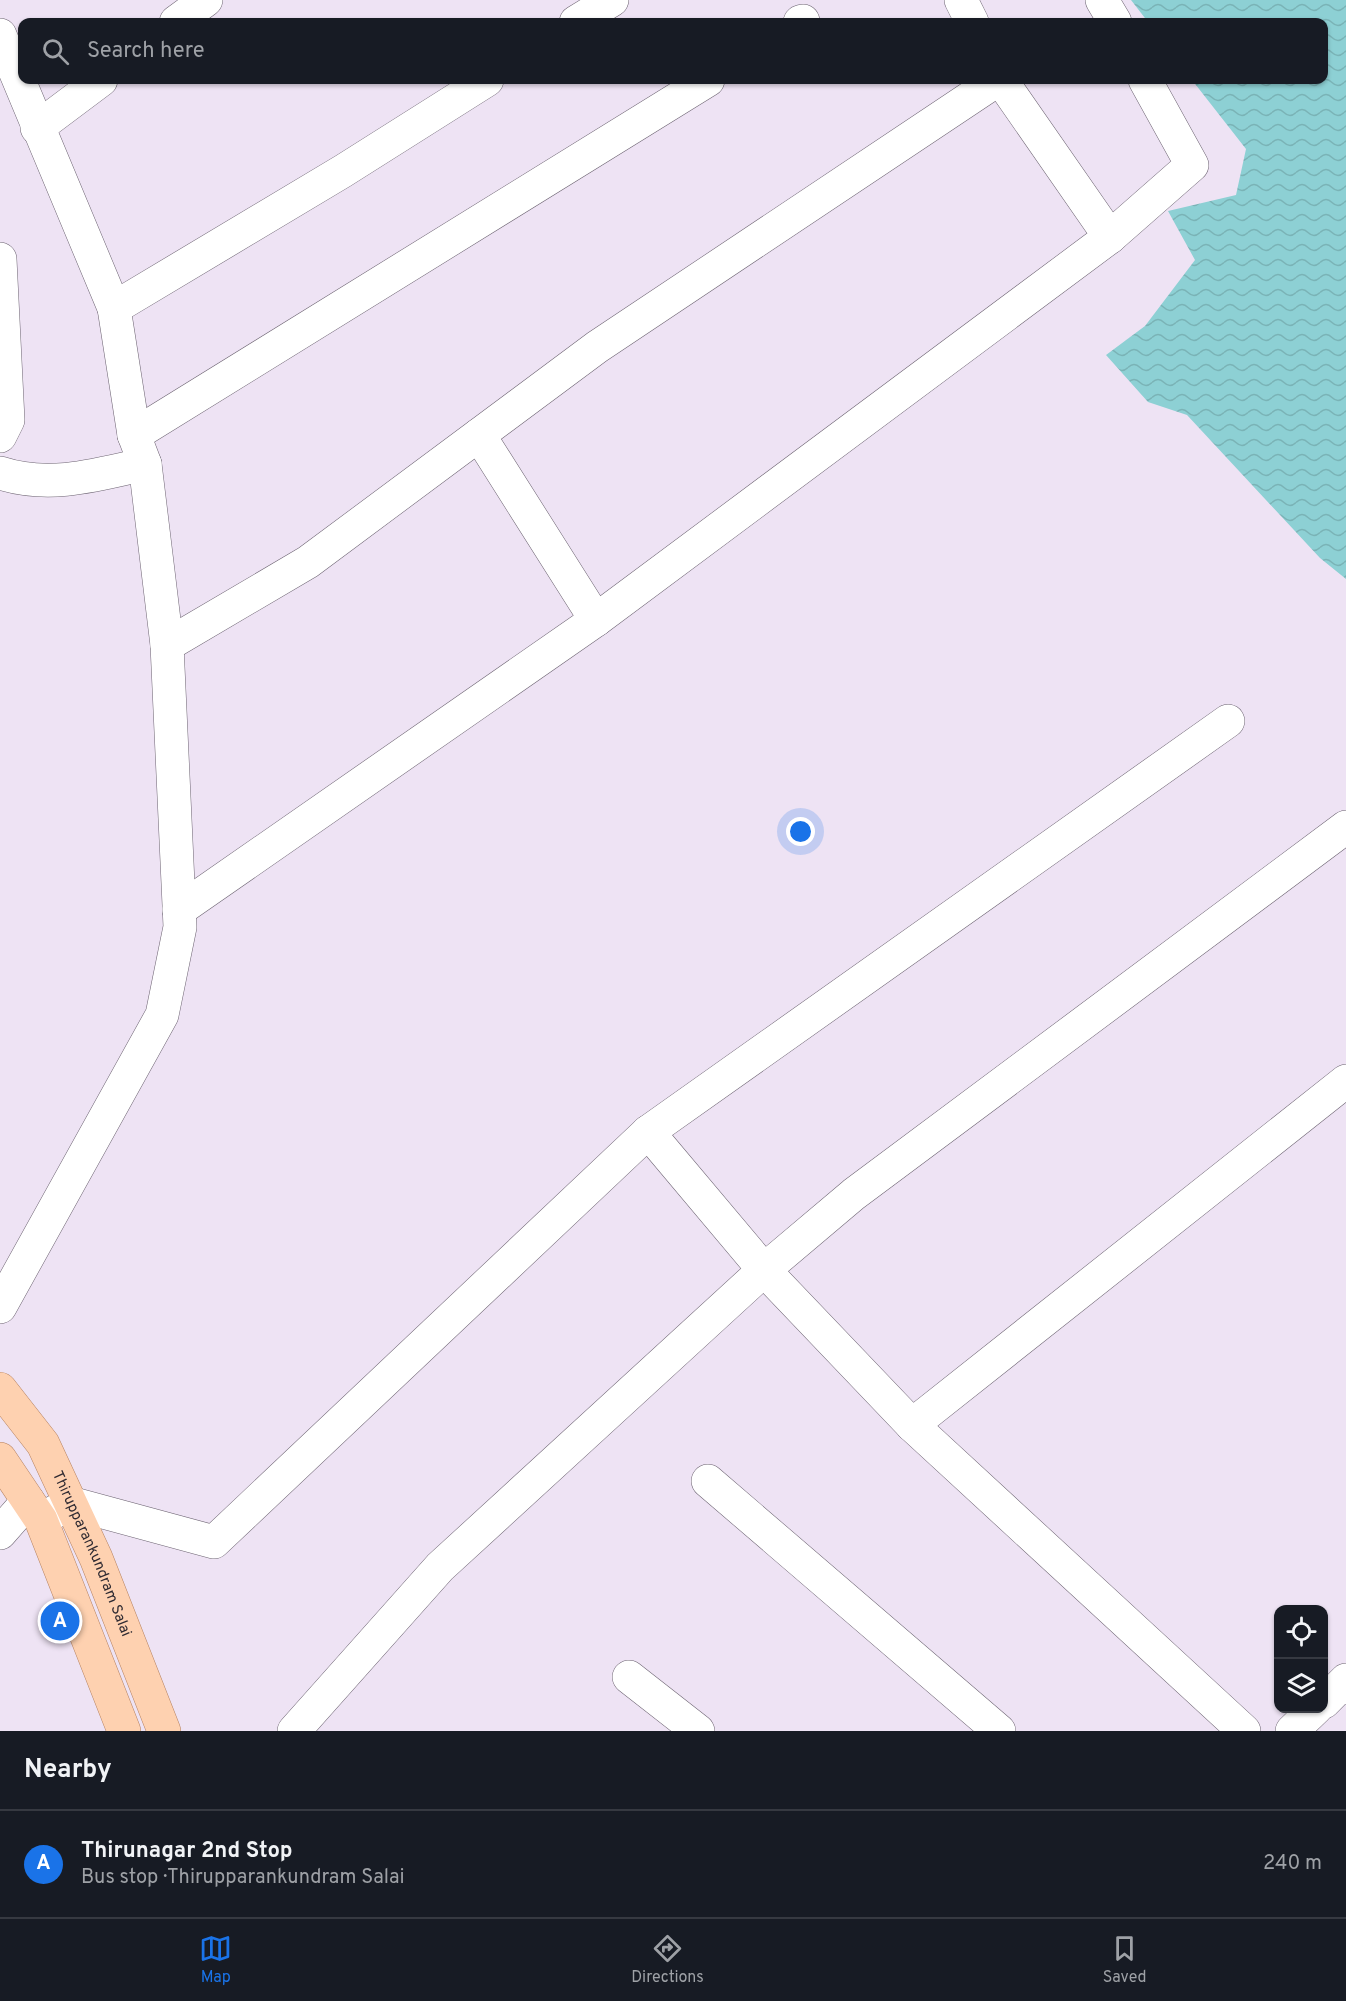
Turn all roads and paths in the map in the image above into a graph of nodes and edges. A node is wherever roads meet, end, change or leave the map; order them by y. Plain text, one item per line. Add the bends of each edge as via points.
1 (206, 0) edge
2 (612, 0) edge
3 (961, 0) edge
4 (1102, 0) edge
5 (181, 18) edge
6 (583, 18) edge
7 (970, 18) edge
8 (1113, 18) edge
9 (0, 35) edge
10 (18, 80) edge
11 (19, 84) edge
12 (96, 84) edge
13 (481, 84) edge
14 (702, 84) edge
15 (993, 84) edge
16 (1002, 84) edge
17 (1147, 84) edge
18 (37, 128) junction
19 (1110, 237) junction
20 (0, 259) edge
21 (114, 308) junction
22 (479, 435) junction
23 (0, 436) edge
24 (140, 449) junction
25 (0, 473) edge
26 (596, 620) junction
27 (167, 645) junction
28 (1228, 721) dead end
29 (1346, 827) edge
30 (180, 910) junction
31 (1346, 1081) edge
32 (648, 1131) junction
33 (764, 1270) junction
34 (0, 1307) edge
35 (0, 1389) edge
36 (912, 1425) junction
37 (0, 1459) edge
38 (708, 1481) dead end
39 (70, 1503) junction
40 (34, 1511) junction
41 (0, 1533) edge
42 (629, 1677) dead end
43 (1346, 1680) edge
44 (1328, 1696) edge
45 (1311, 1713) edge
46 (124, 1731) edge
47 (164, 1731) edge
48 (294, 1731) edge
49 (698, 1731) edge
50 (999, 1731) edge
51 (1244, 1731) edge
52 (1292, 1731) edge

1 - 5 street
2 - 6 street
3 - 7 street
4 - 8 street
9 - 10 street
11 - 18 street
12 - 18 street
13 - 21 street
14 - 24 street
15 - 22 street via 597,347
16 - 19 street
17 - 19 street via 1192,165
18 - 21 street
19 - 26 street
20 - 23 street via 8,420
21 - 24 street
22 - 26 street
22 - 27 street via 308,562
24 - 25 street via 79,480 22,480
24 - 27 street
26 - 30 street
27 - 30 street
28 - 32 street
29 - 33 street via 854,1194
30 - 34 street via 162,1015
31 - 36 street
32 - 33 street
32 - 39 street via 213,1542
33 - 36 street
33 - 48 street via 440,1567
35 - 39 main road, Thirupparankundram Salai via 43,1444
36 - 51 street
37 - 40 main road
38 - 50 street
39 - 40 street
39 - 47 main road, Thirupparankundram Salai via 96,1558
40 - 41 street
40 - 46 main road
42 - 49 street
43 - 44 street
45 - 52 street

